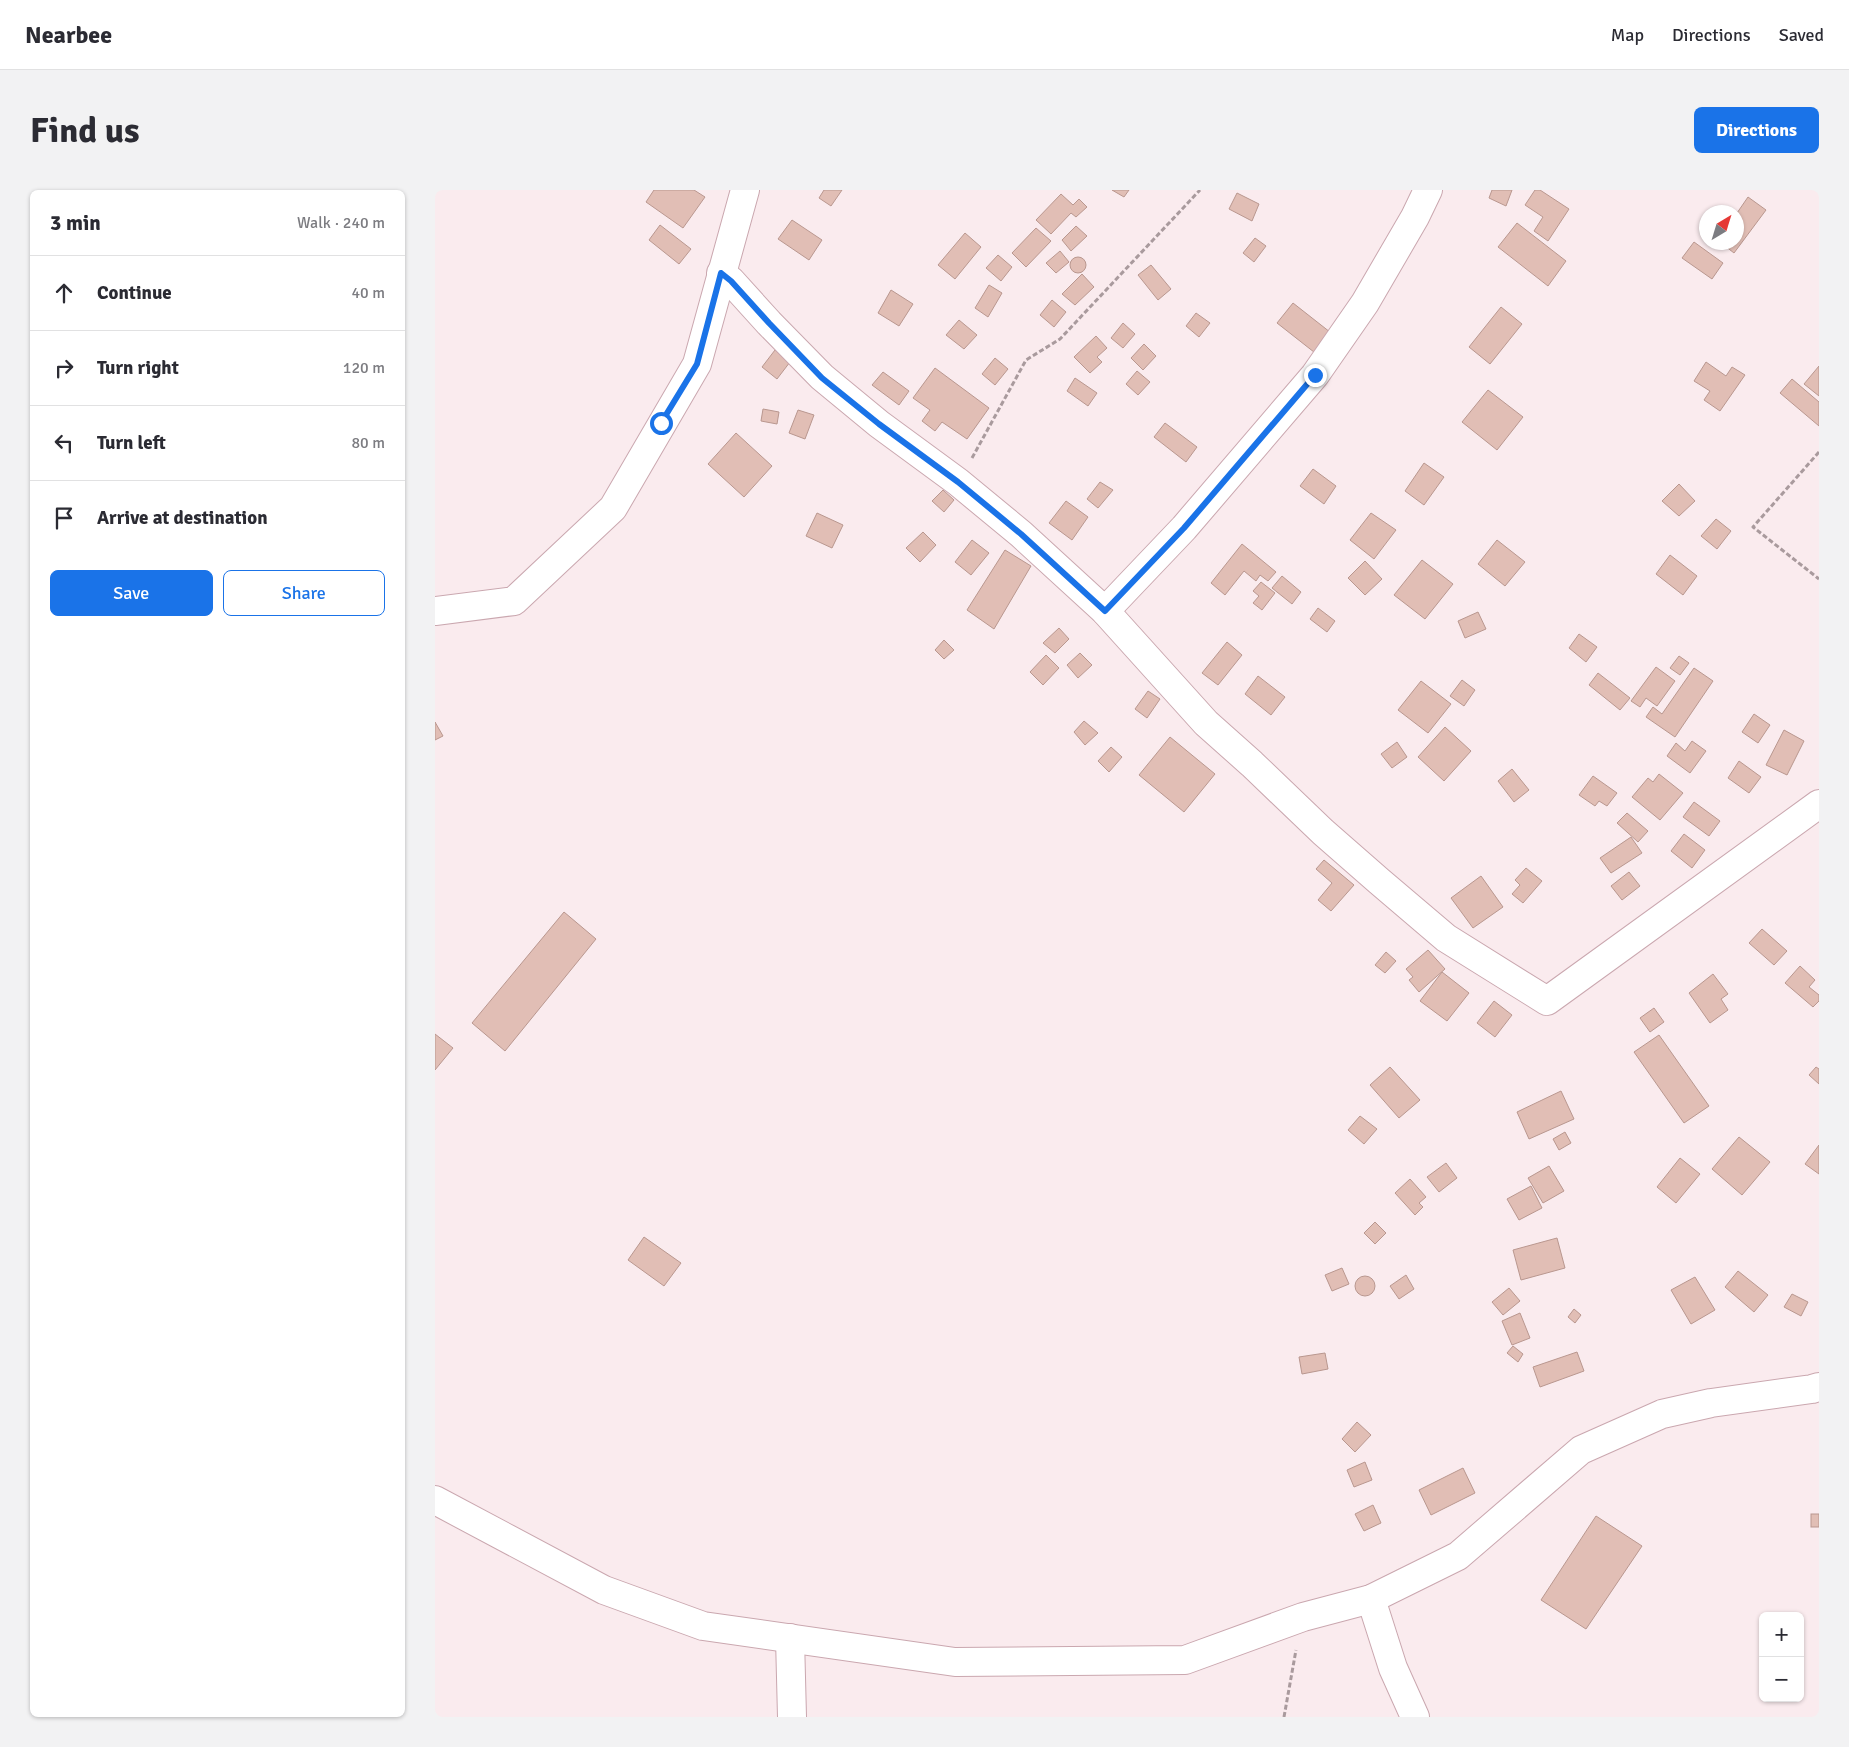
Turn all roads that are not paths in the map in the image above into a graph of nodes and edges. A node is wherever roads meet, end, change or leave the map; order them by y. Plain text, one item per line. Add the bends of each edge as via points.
1 (745, 190) edge
2 (1428, 190) edge
3 (721, 273) junction
4 (435, 611) edge
5 (1105, 611) junction
6 (1819, 804) edge
7 (1819, 1387) edge
8 (435, 1500) edge
9 (1371, 1599) junction
10 (790, 1638) junction
11 (792, 1717) edge
12 (1415, 1717) edge

1 - 3 street
2 - 5 street via 1365,303 1315,375 1184,528
3 - 4 street via 697,364 613,508 514,601
3 - 5 street via 822,378 958,482
5 - 6 street via 1206,722 1323,832 1446,938 1547,1001
7 - 9 street via 1711,1403 1662,1414 1581,1450 1459,1556
8 - 10 street via 603,1590 703,1626
9 - 10 street via 1303,1617 1185,1660 955,1662
9 - 12 street via 1393,1668
10 - 11 street

